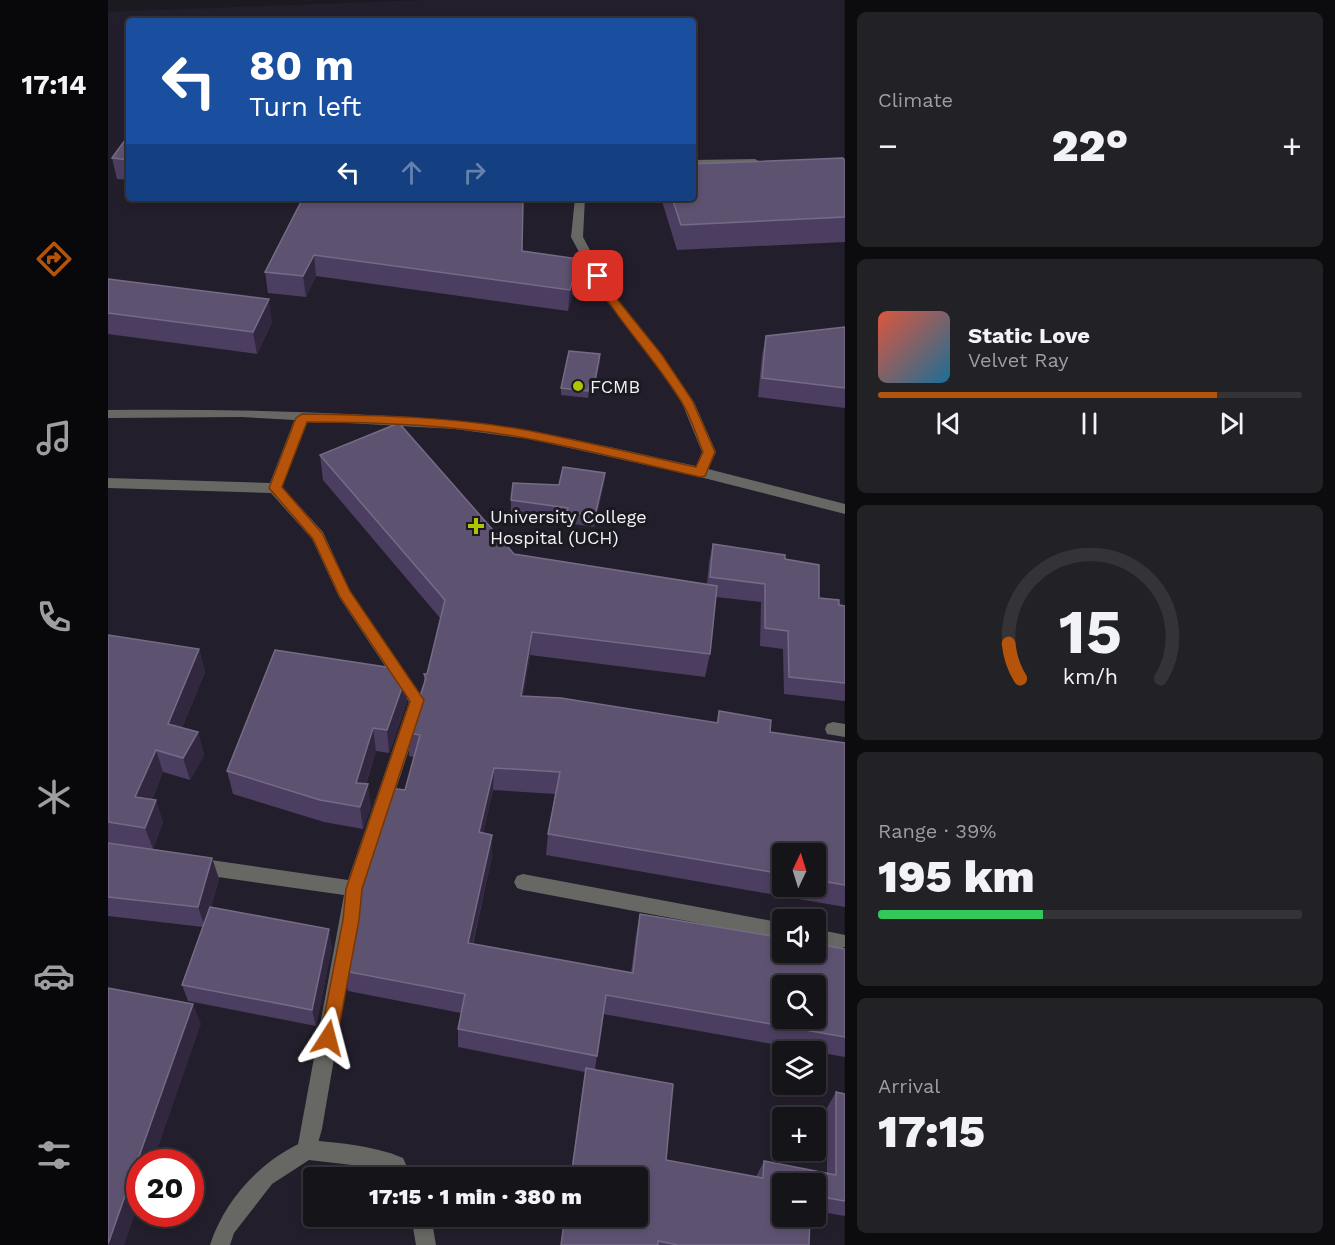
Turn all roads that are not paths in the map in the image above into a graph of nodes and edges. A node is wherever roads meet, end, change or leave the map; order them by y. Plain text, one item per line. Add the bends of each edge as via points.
1 (762, 162) edge
2 (696, 164) edge
3 (580, 201) edge
4 (108, 414) edge
5 (302, 418) junction
6 (700, 472) junction
7 (108, 483) edge
8 (275, 488) junction
9 (844, 509) edge
10 (178, 863) edge
11 (523, 882) dead end
12 (354, 889) junction
13 (772, 929) edge
14 (826, 939) edge
15 (839, 941) dead end
16 (307, 1150) junction
17 (397, 1167) edge
18 (423, 1227) edge
19 (220, 1245) edge
20 (426, 1245) edge

1 - 2 street
3 - 6 street via 577,237 608,295 688,402 709,452
4 - 5 street via 241,413
5 - 6 street via 455,425 529,435
5 - 8 street
6 - 9 street
7 - 8 street
8 - 12 street via 318,536 344,593 417,700
10 - 12 street
11 - 13 street
12 - 16 street
14 - 15 street
16 - 17 street via 352,1155
16 - 19 street via 265,1177 226,1227
18 - 20 street

